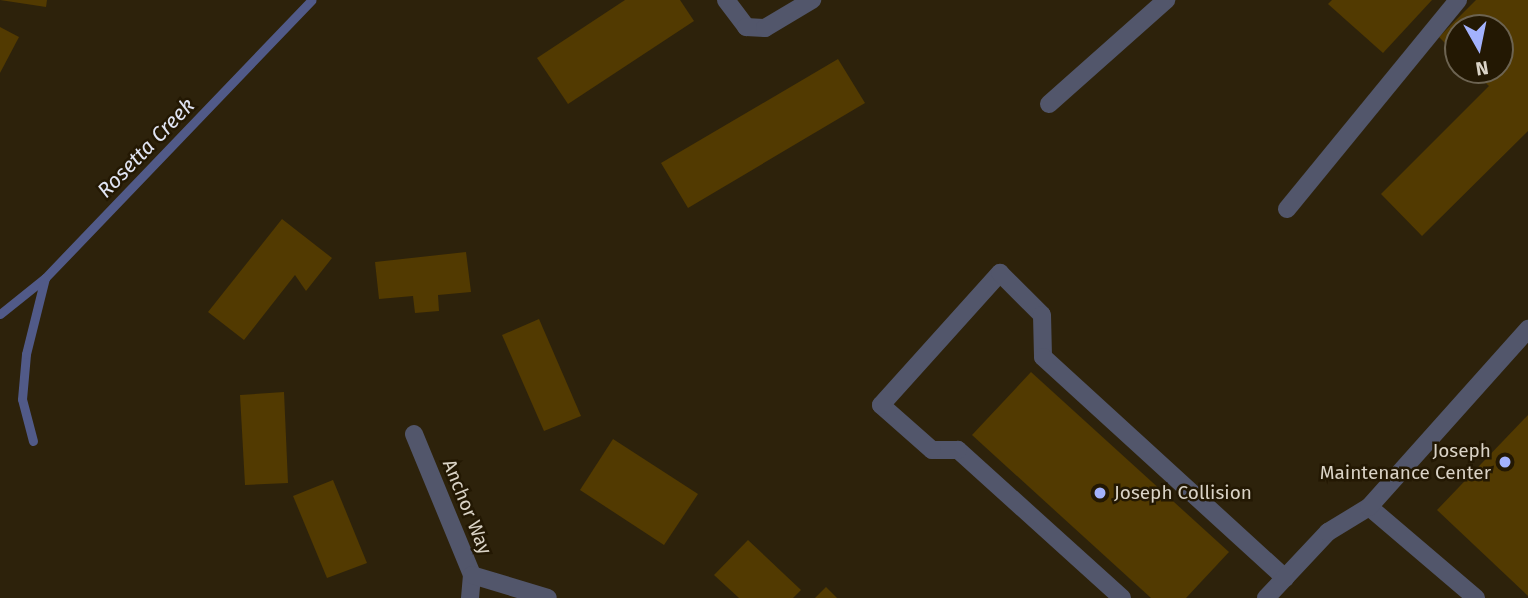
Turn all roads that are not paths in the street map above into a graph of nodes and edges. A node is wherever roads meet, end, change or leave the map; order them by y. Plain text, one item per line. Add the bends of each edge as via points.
1 (812, 0) edge
2 (1166, 0) edge
3 (1458, 0) edge
4 (730, 5) edge
5 (1049, 104) dead end
6 (1287, 209) dead end
7 (1528, 329) edge
8 (414, 435) dead end
9 (1369, 507) junction
10 (472, 575) junction
11 (1285, 578) junction
12 (470, 598) edge
13 (548, 598) edge
14 (1122, 598) edge
15 (1266, 598) edge
16 (1476, 598) edge

1 - 4 street via 765,28 747,27
2 - 5 street
3 - 6 street
7 - 9 street
8 - 10 street, Anchor Way
9 - 11 street via 1328,532
9 - 16 street
10 - 12 street, Anchor Way
10 - 13 street
11 - 14 street via 1043,358 1042,315 1000,273 881,405 932,450 958,450
11 - 15 street

